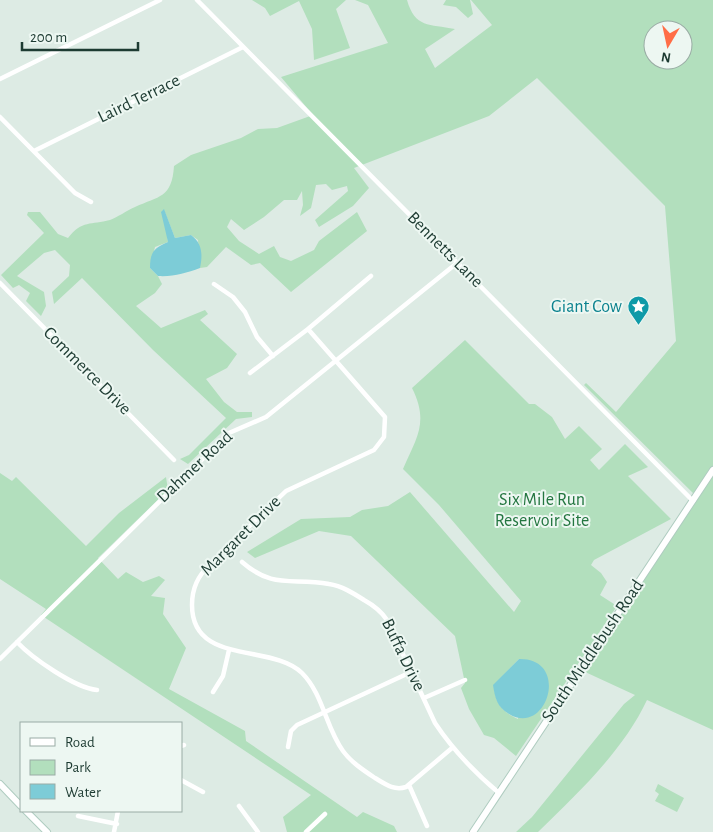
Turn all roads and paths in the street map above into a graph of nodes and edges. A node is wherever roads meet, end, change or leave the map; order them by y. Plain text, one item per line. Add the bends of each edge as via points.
1 (160, 0) edge
2 (197, 0) edge
3 (243, 47) junction
4 (0, 79) edge
5 (0, 117) edge
6 (34, 151) junction
7 (91, 202) dead end
8 (457, 263) junction
9 (372, 276) dead end
10 (0, 283) edge
11 (214, 284) dead end
12 (308, 329) junction
13 (273, 356) junction
14 (336, 362) junction
15 (250, 373) dead end
16 (174, 460) dead end
17 (713, 470) edge
18 (692, 501) junction
19 (242, 562) dead end
20 (18, 642) junction
21 (230, 650) junction
22 (0, 658) edge
23 (411, 672) junction
24 (464, 680) dead end
25 (97, 690) dead end
26 (213, 692) dead end
27 (424, 698) junction
28 (323, 712) junction
29 (288, 747) dead end
30 (452, 748) junction
31 (182, 781) edge
32 (409, 785) junction
33 (1, 786) edge
34 (203, 792) dead end
35 (499, 793) junction
36 (20, 805) edge
37 (239, 806) dead end
38 (27, 812) edge
39 (118, 812) edge
40 (325, 814) dead end
41 (78, 816) dead end
42 (117, 824) junction
43 (427, 826) dead end
44 (47, 832) edge
45 (114, 832) edge
46 (258, 832) edge
47 (306, 832) edge
48 (473, 832) edge

1 - 4 street
2 - 3 street, Bennetts Lane
3 - 6 street, Laird Terrace
3 - 8 street, Bennetts Lane
5 - 6 street
6 - 7 street via 75,193
8 - 14 street, Dahmer Road
8 - 18 street, Bennetts Lane
9 - 12 street
10 - 16 street, Commerce Drive
11 - 13 street via 233,296 256,336
12 - 13 street
12 - 14 street, Margaret Drive
13 - 15 street
14 - 20 street, Dahmer Road via 266,417 229,433
14 - 21 street, Margaret Drive via 385,417 384,437 374,450 286,492 202,571 193,592 195,621 210,641
17 - 18 street, South Middlebush Road
18 - 35 street, South Middlebush Road
19 - 23 street, Buffa Drive via 270,580 332,584 380,610
20 - 22 street, Dahmer Road
20 - 25 street via 26,651 71,681 86,689
21 - 26 street via 223,676
21 - 28 street, Margaret Drive via 274,659 297,669 306,678
23 - 27 street, Buffa Drive
23 - 28 street
24 - 27 street
27 - 30 street, Buffa Drive via 435,723
28 - 29 street via 293,728
28 - 32 street, Margaret Drive via 340,748 358,767 392,788
30 - 32 street
30 - 35 street, Buffa Drive
31 - 34 street
32 - 43 street
33 - 36 street
35 - 48 street, South Middlebush Road
37 - 46 street
38 - 44 street
39 - 42 street
40 - 47 street
41 - 42 street
42 - 45 street

